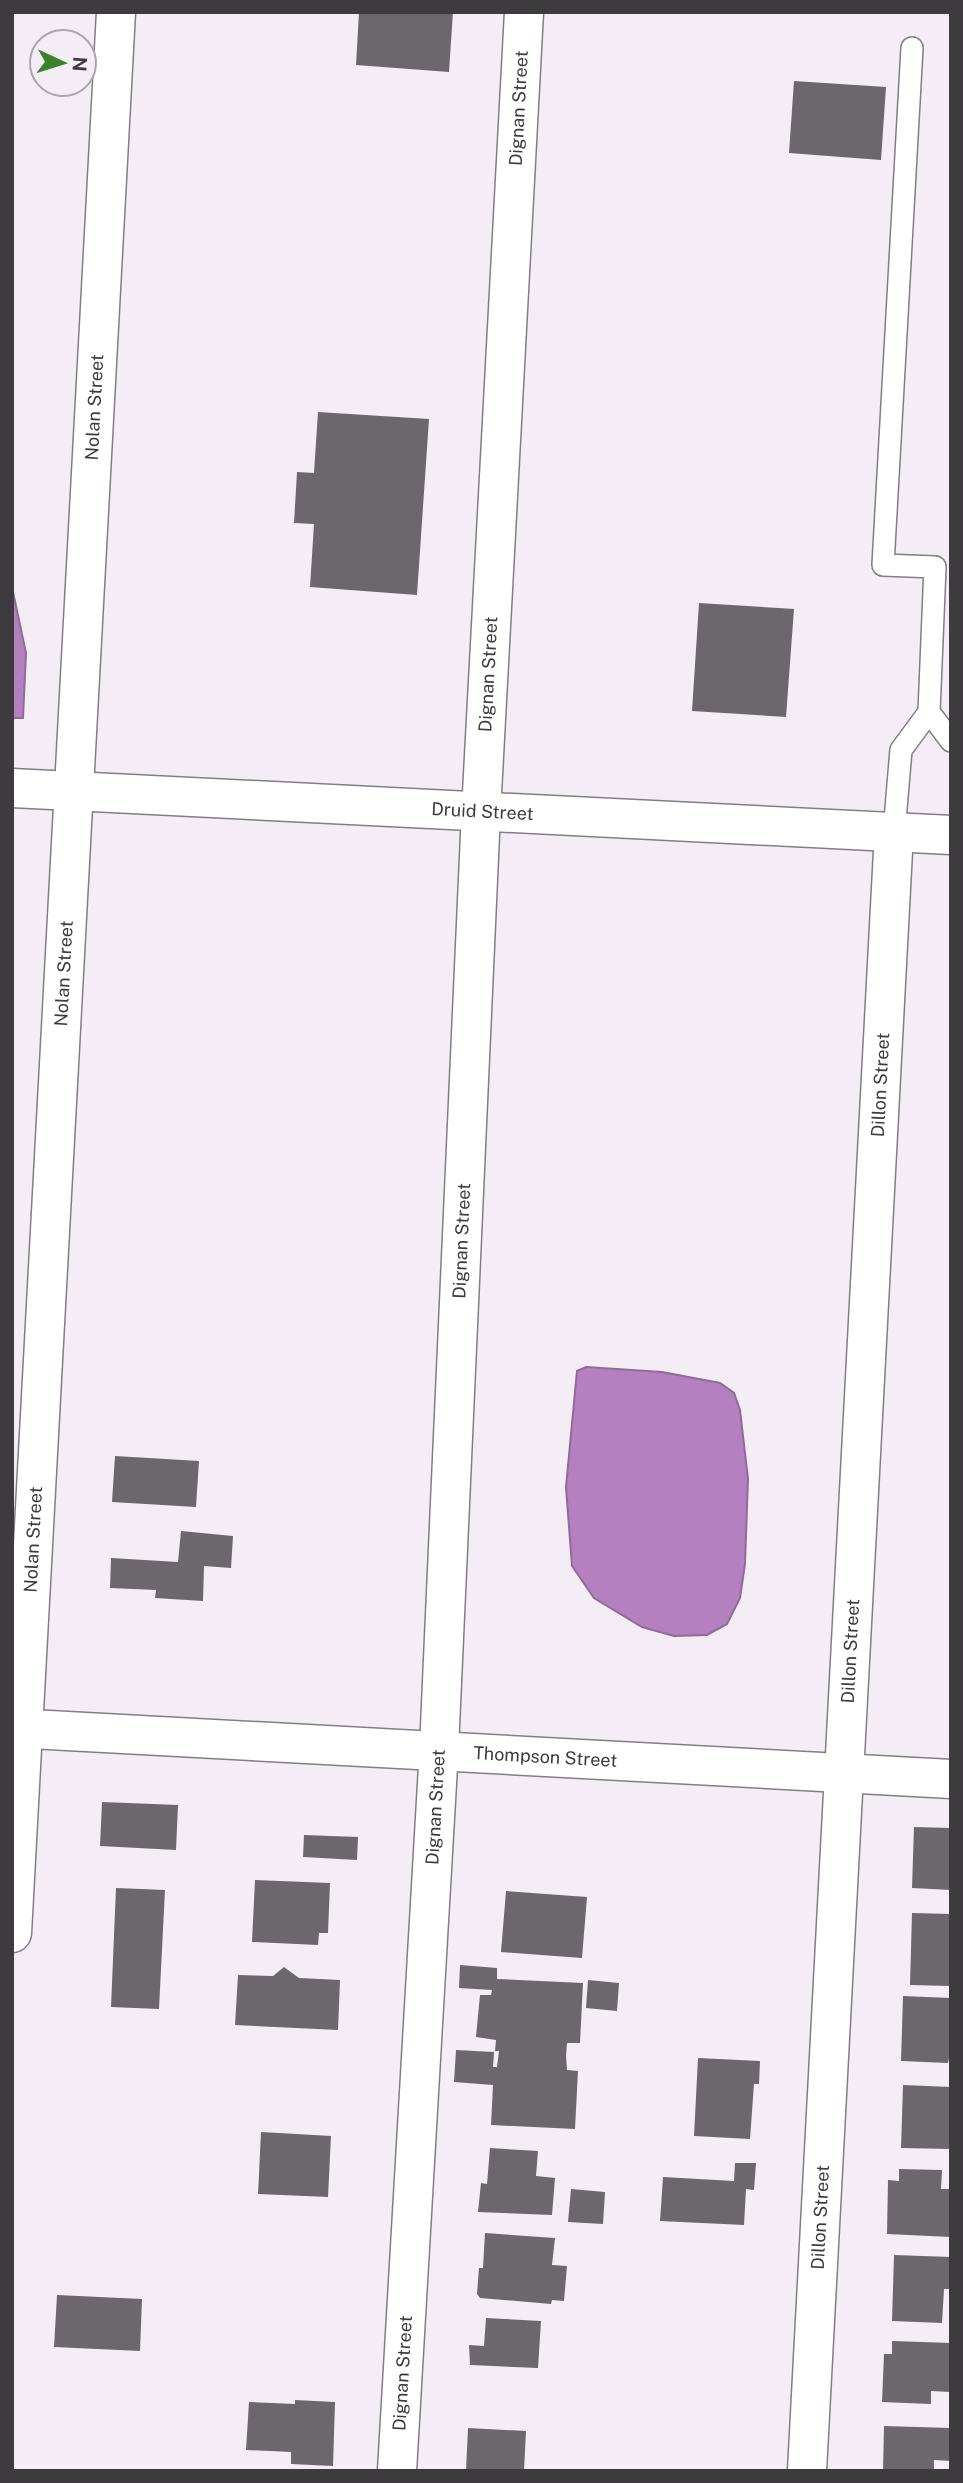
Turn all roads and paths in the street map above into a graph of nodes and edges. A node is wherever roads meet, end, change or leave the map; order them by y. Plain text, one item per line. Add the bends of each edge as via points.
1 (116, 12) edge
2 (524, 12) edge
3 (912, 48) dead end
4 (929, 712) junction
5 (951, 741) edge
6 (12, 788) edge
7 (74, 791) junction
8 (481, 812) junction
9 (894, 832) junction
10 (951, 835) edge
11 (18, 1729) edge
12 (439, 1749) junction
13 (844, 1772) junction
14 (951, 1779) edge
15 (12, 1934) edge
16 (397, 2471) edge
17 (807, 2471) edge

1 - 7 street, Nolan Street
2 - 8 street, Dignan Street
3 - 4 lane via 883,565 935,567
4 - 5 lane
4 - 9 lane via 901,750
6 - 7 street, Druid Street
7 - 8 street, Druid Street
7 - 11 street, Nolan Street
8 - 9 street, Druid Street
8 - 12 street, Dignan Street
9 - 10 street, Druid Street
9 - 13 street, Dillon Street
11 - 12 street, Thompson Street
11 - 15 street, Nolan Street
12 - 13 street, Thompson Street
12 - 16 street, Dignan Street
13 - 14 street, Thompson Street
13 - 17 street, Dillon Street

